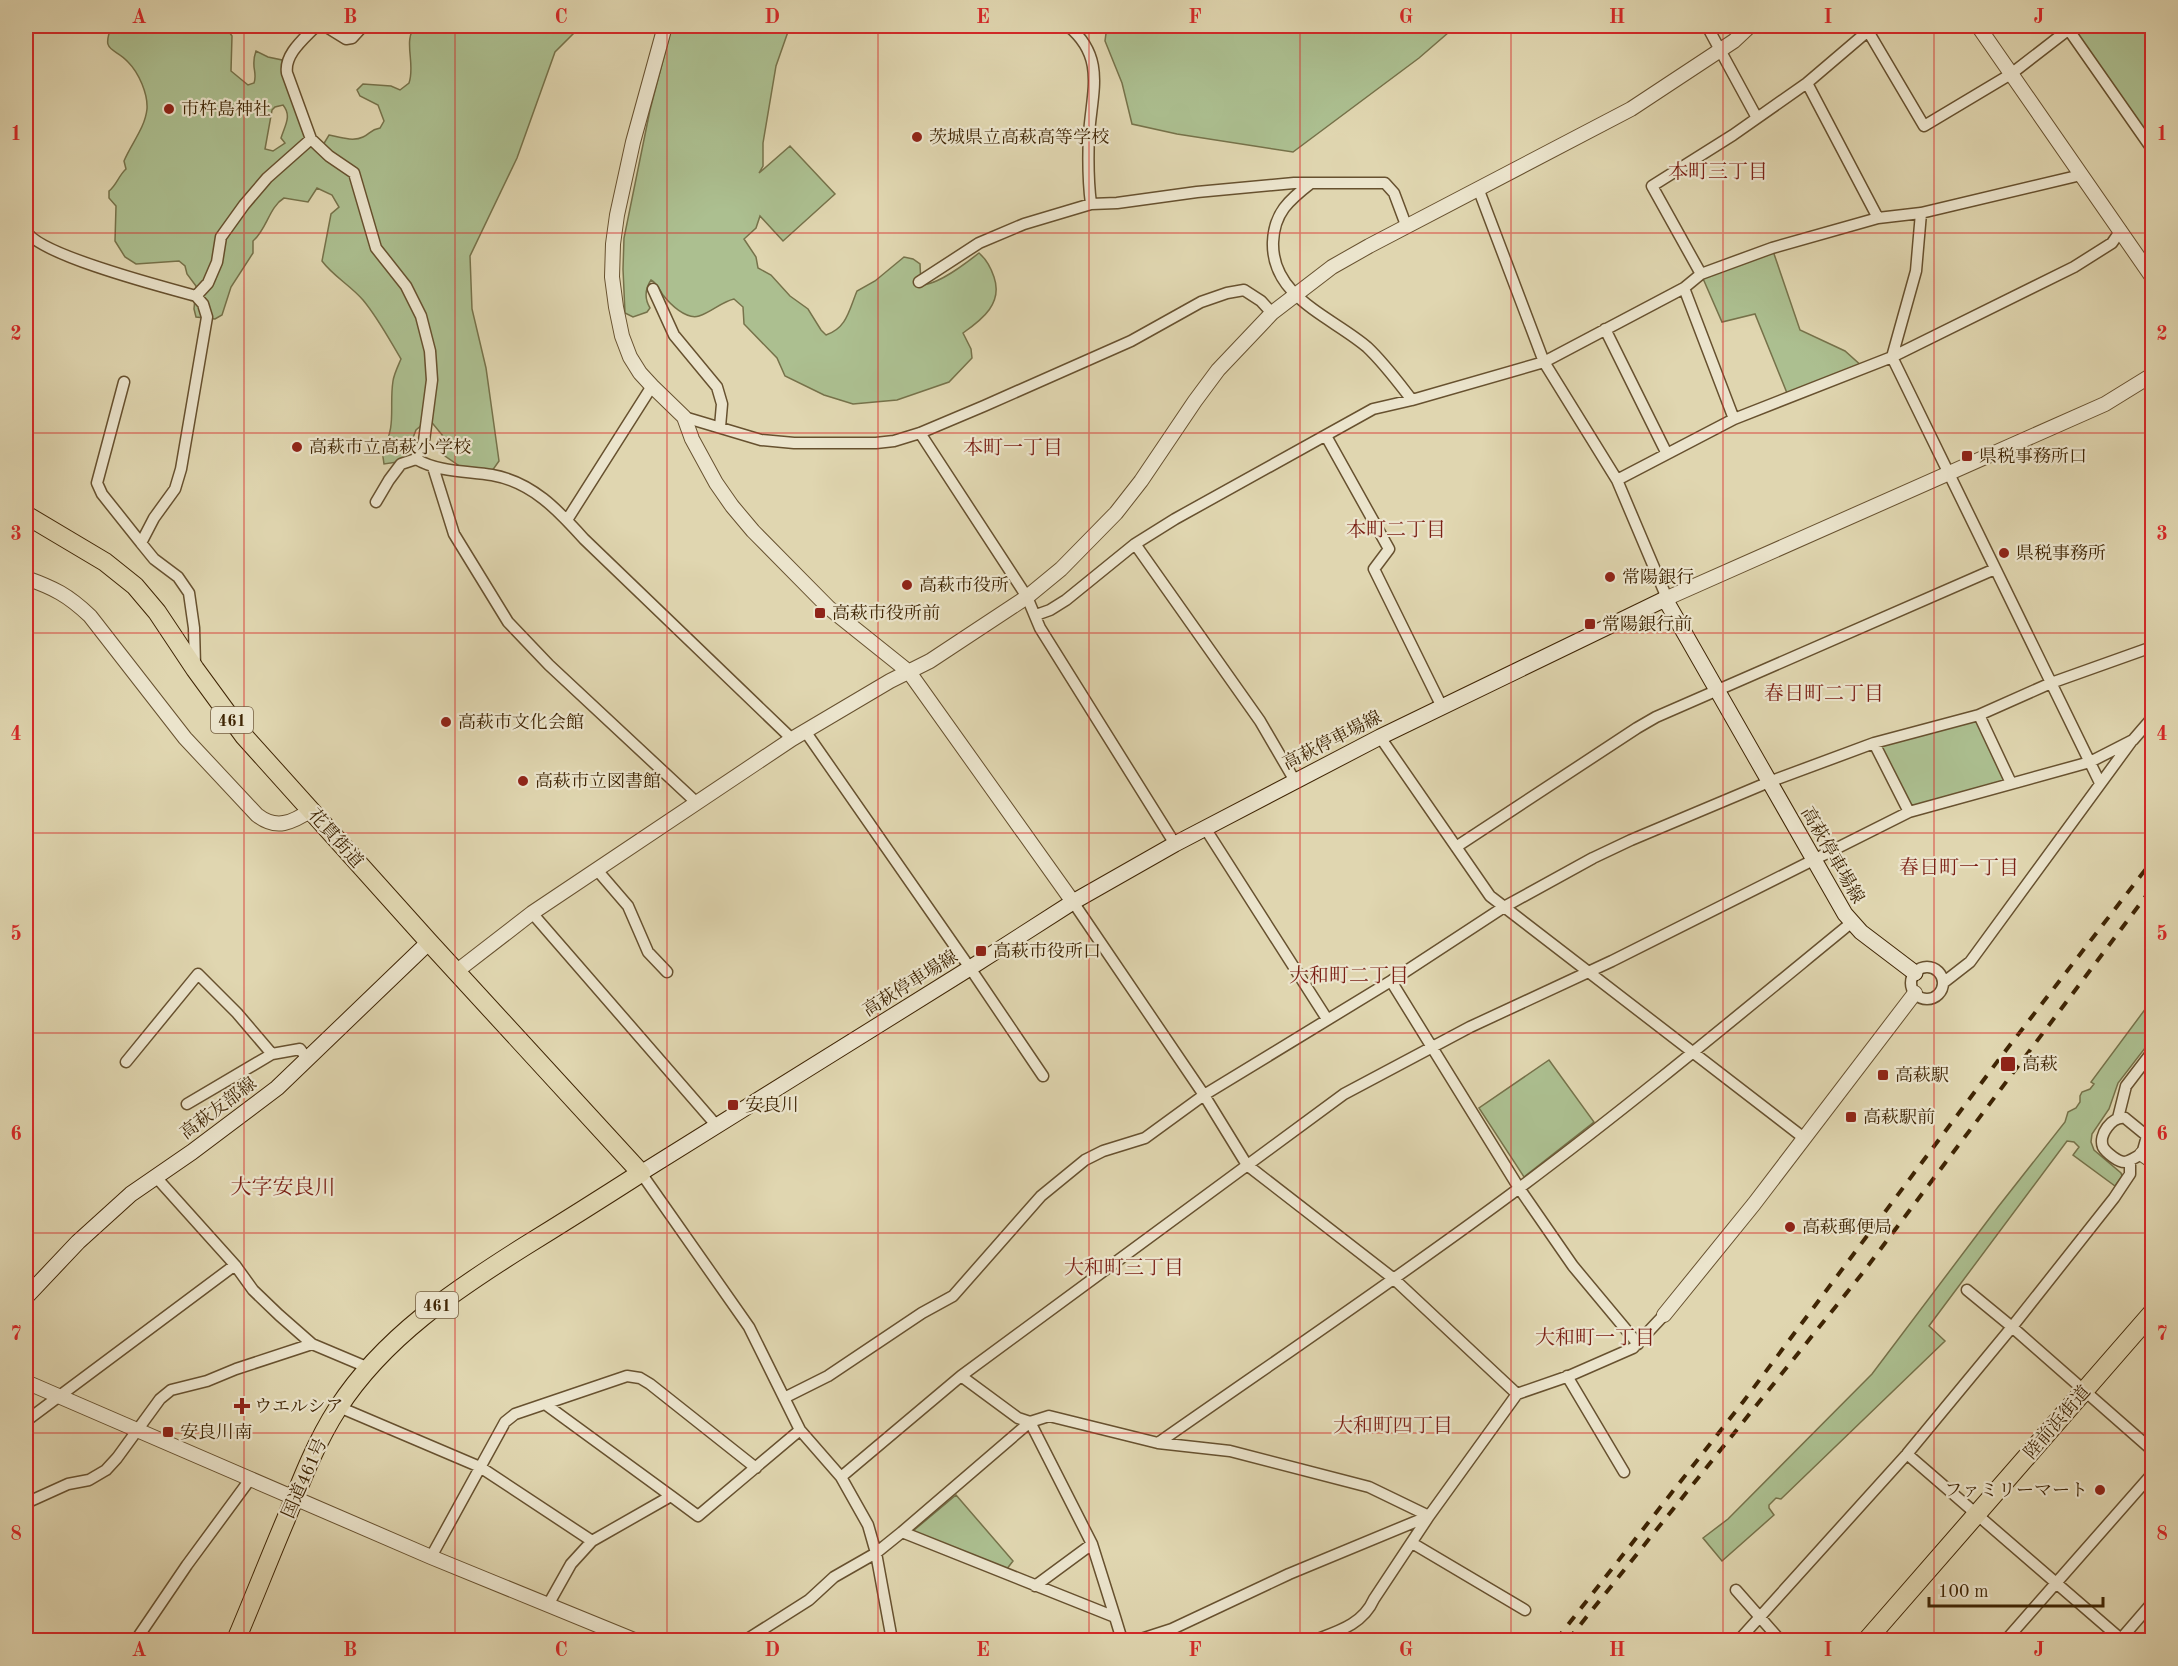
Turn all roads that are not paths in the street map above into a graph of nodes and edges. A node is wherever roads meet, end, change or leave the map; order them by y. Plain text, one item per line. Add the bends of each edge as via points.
1 (316, 26) edge
2 (325, 26) edge
3 (363, 26) edge
4 (665, 26) edge
5 (1068, 26) edge
6 (1707, 26) edge
7 (1750, 26) edge
8 (1978, 26) edge
9 (2070, 27) edge
10 (1866, 28) edge
11 (1721, 50) junction
12 (2011, 74) junction
13 (1807, 83) junction
14 (1757, 118) junction
15 (311, 139) junction
16 (2152, 149) edge
17 (2081, 175) junction
18 (1311, 183) junction
19 (1478, 188) junction
20 (1091, 204) junction
21 (1921, 213) junction
22 (1878, 218) junction
23 (1406, 225) junction
24 (26, 230) edge
25 (2121, 230) junction
26 (1701, 274) junction
27 (2152, 277) edge
28 (919, 282) dead end
29 (1684, 288) junction
30 (653, 289) dead end
31 (1294, 295) junction
32 (196, 296) junction
33 (1272, 313) junction
34 (1605, 330) junction
35 (1892, 357) junction
36 (1544, 362) junction
37 (2151, 381) edge
38 (124, 382) dead end
39 (652, 386) junction
40 (1412, 400) junction
41 (684, 417) junction
42 (1734, 419) junction
43 (720, 427) junction
44 (920, 433) junction
45 (1326, 435) junction
46 (1667, 454) junction
47 (416, 459) junction
48 (433, 467) junction
49 (1948, 474) junction
50 (1617, 480) junction
51 (376, 502) dead end
52 (26, 515) edge
53 (567, 520) junction
54 (141, 543) junction
55 (1135, 544) junction
56 (1995, 569) junction
57 (26, 578) edge
58 (1028, 597) junction
59 (1665, 599) junction
60 (1036, 615) junction
61 (2152, 648) edge
62 (195, 669) junction
63 (909, 672) junction
64 (2051, 683) junction
65 (1717, 690) junction
66 (1442, 706) junction
67 (1979, 715) junction
68 (2152, 718) edge
69 (805, 731) junction
70 (1380, 737) junction
71 (792, 739) junction
72 (2133, 740) junction
73 (1874, 743) junction
74 (2090, 762) junction
75 (1295, 781) junction
76 (1769, 782) junction
77 (2011, 783) junction
78 (2100, 783) junction
79 (697, 803) junction
80 (311, 810) junction
81 (1910, 812) junction
82 (1205, 828) junction
83 (1175, 844) junction
84 (1456, 847) junction
85 (1814, 861) junction
86 (597, 870) junction
87 (1073, 902) junction
88 (1504, 907) junction
89 (532, 912) junction
90 (1851, 923) junction
91 (429, 942) junction
92 (970, 968) junction
93 (457, 971) junction
94 (667, 972) dead end
95 (1589, 972) junction
96 (1915, 973) junction
97 (1391, 981) junction
98 (1943, 983) junction
99 (1916, 993) junction
100 (1327, 1019) junction
101 (1430, 1048) junction
102 (1692, 1052) junction
103 (2152, 1052) edge
104 (273, 1054) junction
105 (308, 1060) junction
106 (126, 1062) dead end
107 (1043, 1076) dead end
108 (1204, 1095) junction
109 (187, 1104) dead end
110 (2118, 1118) junction
111 (717, 1126) junction
112 (2150, 1134) edge
113 (1804, 1138) junction
114 (2147, 1158) edge
115 (2130, 1161) junction
116 (1247, 1165) junction
117 (641, 1173) junction
118 (155, 1176) junction
119 (1519, 1188) junction
120 (235, 1265) junction
121 (1395, 1279) junction
122 (1967, 1290) dead end
123 (26, 1297) edge
124 (2152, 1313) edge
125 (1664, 1315) joint
126 (2012, 1327) junction
127 (312, 1344) junction
128 (1638, 1344) junction
129 (369, 1368) junction
130 (961, 1376) junction
131 (1567, 1376) junction
132 (26, 1382) edge
133 (2085, 1390) junction
134 (1517, 1394) junction
135 (58, 1396) junction
136 (784, 1398) junction
137 (545, 1404) junction
138 (339, 1407) junction
139 (26, 1421) edge
140 (1030, 1422) junction
141 (137, 1430) junction
142 (800, 1430) junction
143 (1158, 1443) junction
144 (2152, 1450) edge
145 (1907, 1454) junction
146 (480, 1467) junction
147 (756, 1468) junction
148 (1624, 1472) dead end
149 (2152, 1474) edge
150 (841, 1477) junction
151 (251, 1478) junction
152 (671, 1496) junction
153 (295, 1497) junction
154 (26, 1503) edge
155 (1977, 1513) junction
156 (1430, 1516) junction
157 (902, 1532) junction
158 (592, 1541) junction
159 (1092, 1544) junction
160 (1412, 1544) junction
161 (876, 1553) junction
162 (431, 1557) junction
163 (2056, 1583) junction
164 (1035, 1586) junction
165 (1736, 1590) dead end
166 (2152, 1603) edge
167 (548, 1605) junction
168 (1525, 1610) dead end
169 (1114, 1617) junction
170 (1760, 1618) junction
171 (2121, 1640) edge
172 (136, 1641) edge
173 (236, 1641) edge
174 (634, 1641) edge
175 (746, 1641) edge
176 (892, 1641) edge
177 (1122, 1641) edge
178 (1138, 1641) edge
179 (1315, 1641) edge
180 (1739, 1641) edge
181 (1780, 1641) edge
182 (1867, 1641) edge
183 (2006, 1641) edge

1 - 15 street via 295,48 286,68
2 - 3 street via 346,39
4 - 39 street via 633,142 613,244 612,277 622,336 630,357
5 - 20 street via 1079,34 1091,54 1095,73 1089,135
6 - 11 street
7 - 11 street
8 - 12 street
9 - 12 street
9 - 16 street
10 - 12 street via 1924,126
10 - 13 street
11 - 14 street
11 - 19 street via 1631,109
12 - 17 street
13 - 14 street
13 - 22 street
14 - 26 street via 1652,186
15 - 32 street via 267,178 244,205 221,237 217,262
15 - 47 street via 354,173 376,248 406,286 421,316 432,380 424,441
17 - 21 street
17 - 25 street
18 - 20 street
18 - 23 street via 1385,183 1394,193
18 - 31 street via 1289,201 1274,225 1273,252 1280,276
19 - 23 street
19 - 36 street
20 - 28 street via 1024,224 979,243
21 - 22 street
21 - 35 street via 1916,271
22 - 26 street via 1758,252
23 - 31 street via 1332,267
24 - 32 street via 33,240 63,255
25 - 27 street
25 - 35 street via 2112,243 2074,267
26 - 29 street
29 - 34 street
29 - 42 street
30 - 43 street via 674,335 717,387 722,404
31 - 33 street
31 - 40 street via 1382,361
32 - 54 street via 204,304 207,317 181,469 175,489
33 - 44 street via 1244,290 1227,293 1201,302 1131,342
33 - 58 street via 1218,370 1116,513
34 - 36 street
34 - 46 street
35 - 42 street
35 - 49 street
36 - 40 street
36 - 50 street
37 - 49 street
38 - 54 street via 97,483
39 - 41 street
39 - 53 street
40 - 45 street via 1373,409
41 - 43 street
41 - 63 street via 716,483 753,531 829,608
42 - 46 street
43 - 44 street via 761,440 794,443 876,443
44 - 58 street
45 - 55 street
45 - 66 street via 1389,549 1374,569
46 - 50 street
47 - 48 street
47 - 51 street via 402,464
48 - 53 street via 514,481 529,487
48 - 79 street via 454,534 507,622
49 - 56 street
49 - 59 street
50 - 59 street
52 - 62 highway, 花貫街道 / 461 via 107,559 150,604
53 - 71 street
54 - 62 street via 189,592
55 - 60 street via 1066,600
55 - 75 street via 1260,721
56 - 64 street
56 - 65 street
57 - 80 street via 54,588 90,616 185,738 264,821 285,824
58 - 60 street
58 - 63 street
59 - 65 main road, 高萩停車場線
59 - 66 main road, 高萩停車場線
60 - 83 street via 1046,638
61 - 64 street
62 - 80 highway, 花貫街道 / 461 via 244,736
63 - 69 street
63 - 87 street
64 - 67 street
64 - 74 street
65 - 76 main road, 高萩停車場線
65 - 84 street via 1637,728
66 - 70 main road, 高萩停車場線
67 - 73 street
67 - 77 street
68 - 72 street
69 - 71 street
69 - 92 street
70 - 75 main road, 高萩停車場線
70 - 84 street
71 - 79 street
72 - 74 street
72 - 78 street
73 - 76 street
73 - 81 street
74 - 77 street
74 - 78 street
75 - 82 main road, 高萩停車場線
76 - 85 main road, 高萩停車場線
76 - 88 street via 1631,840
77 - 81 street
78 - 98 street via 1970,962
79 - 86 street
80 - 91 highway, 花貫街道 / 461
81 - 85 street
82 - 83 main road, 高萩停車場線
82 - 100 street
83 - 87 main road, 高萩停車場線
84 - 88 street via 1490,896
85 - 90 main road, 高萩停車場線
85 - 95 street
86 - 89 street
86 - 94 street via 628,906 648,952
87 - 92 main road, 高萩停車場線
87 - 108 street
88 - 95 street
88 - 97 street
89 - 93 street
89 - 111 street
90 - 96 main road, 高萩停車場線
90 - 102 street
91 - 93 highway, 花貫街道 / 461
91 - 105 main road, 高萩友部線
92 - 107 street
92 - 111 main road, 高萩停車場線
93 - 117 highway, 花貫街道 / 461
95 - 101 street
95 - 102 street
96 - 98 street via 1924,967 1935,969
96 - 99 street via 1911,984
97 - 100 street
97 - 101 street
98 - 99 street via 1941,992 1933,998
99 - 113 street
100 - 108 street
101 - 116 street via 1344,1094
101 - 119 street
102 - 113 street
102 - 119 street
103 - 110 street via 2126,1086
104 - 105 street via 300,1049
104 - 106 street via 198,974
104 - 109 street
105 - 118 main road, 高萩友部線 via 247,1112
108 - 116 street
108 - 136 street via 1144,1138 1085,1160 1041,1196 953,1296 828,1376
110 - 112 street via 2125,1118
110 - 115 street via 2102,1136 2103,1149 2117,1160
111 - 117 main road, 高萩停車場線
112 - 114 street
113 - 125 street
114 - 115 street
115 - 126 street via 2130,1174 2114,1198
116 - 121 street
116 - 130 street
117 - 129 highway, 国道461号 / 461 via 449,1296 412,1325
117 - 136 street via 749,1327
118 - 120 street
118 - 123 main road, 高萩友部線 via 114,1208
119 - 121 street
119 - 128 street via 1573,1266
120 - 127 street via 253,1290
120 - 135 street
121 - 134 street
121 - 143 street
122 - 126 street
124 - 133 highway, 陸前浜街道
125 - 128 street
126 - 133 street
126 - 145 street
127 - 129 street
127 - 141 street via 207,1381 171,1389
128 - 131 street
129 - 138 highway, 国道461号 / 461
130 - 140 street via 1018,1418
130 - 150 street
131 - 134 street
131 - 148 street
132 - 135 street
133 - 144 street
133 - 155 highway, 陸前浜街道
134 - 156 street
135 - 139 street
135 - 141 street
136 - 142 street
137 - 146 street via 515,1414 505,1422
137 - 147 street via 627,1376 640,1378
137 - 152 street
138 - 146 street
138 - 153 highway, 国道461号 / 461
140 - 143 street via 1048,1416
140 - 157 street
140 - 159 street
141 - 151 street
141 - 154 street via 106,1470
142 - 147 street
142 - 150 street
143 - 156 street via 1230,1451 1369,1487
145 - 155 street
145 - 170 street
146 - 158 street
146 - 162 street
147 - 152 street via 698,1516
149 - 163 street
150 - 161 street via 868,1525
151 - 153 street
151 - 172 street
152 - 158 street
153 - 162 street
153 - 173 highway, 国道461号 / 461
155 - 163 street
155 - 182 highway, 陸前浜街道
156 - 160 street
156 - 178 street
157 - 161 street
157 - 164 street
158 - 167 street via 571,1564
159 - 164 street
159 - 169 street
160 - 168 street
160 - 179 street via 1369,1612
161 - 175 street via 834,1577 809,1600
161 - 176 street
162 - 167 street
163 - 171 street
163 - 183 street
164 - 169 street
165 - 170 street
166 - 171 street
167 - 174 street
169 - 177 street
170 - 180 street
170 - 181 street

